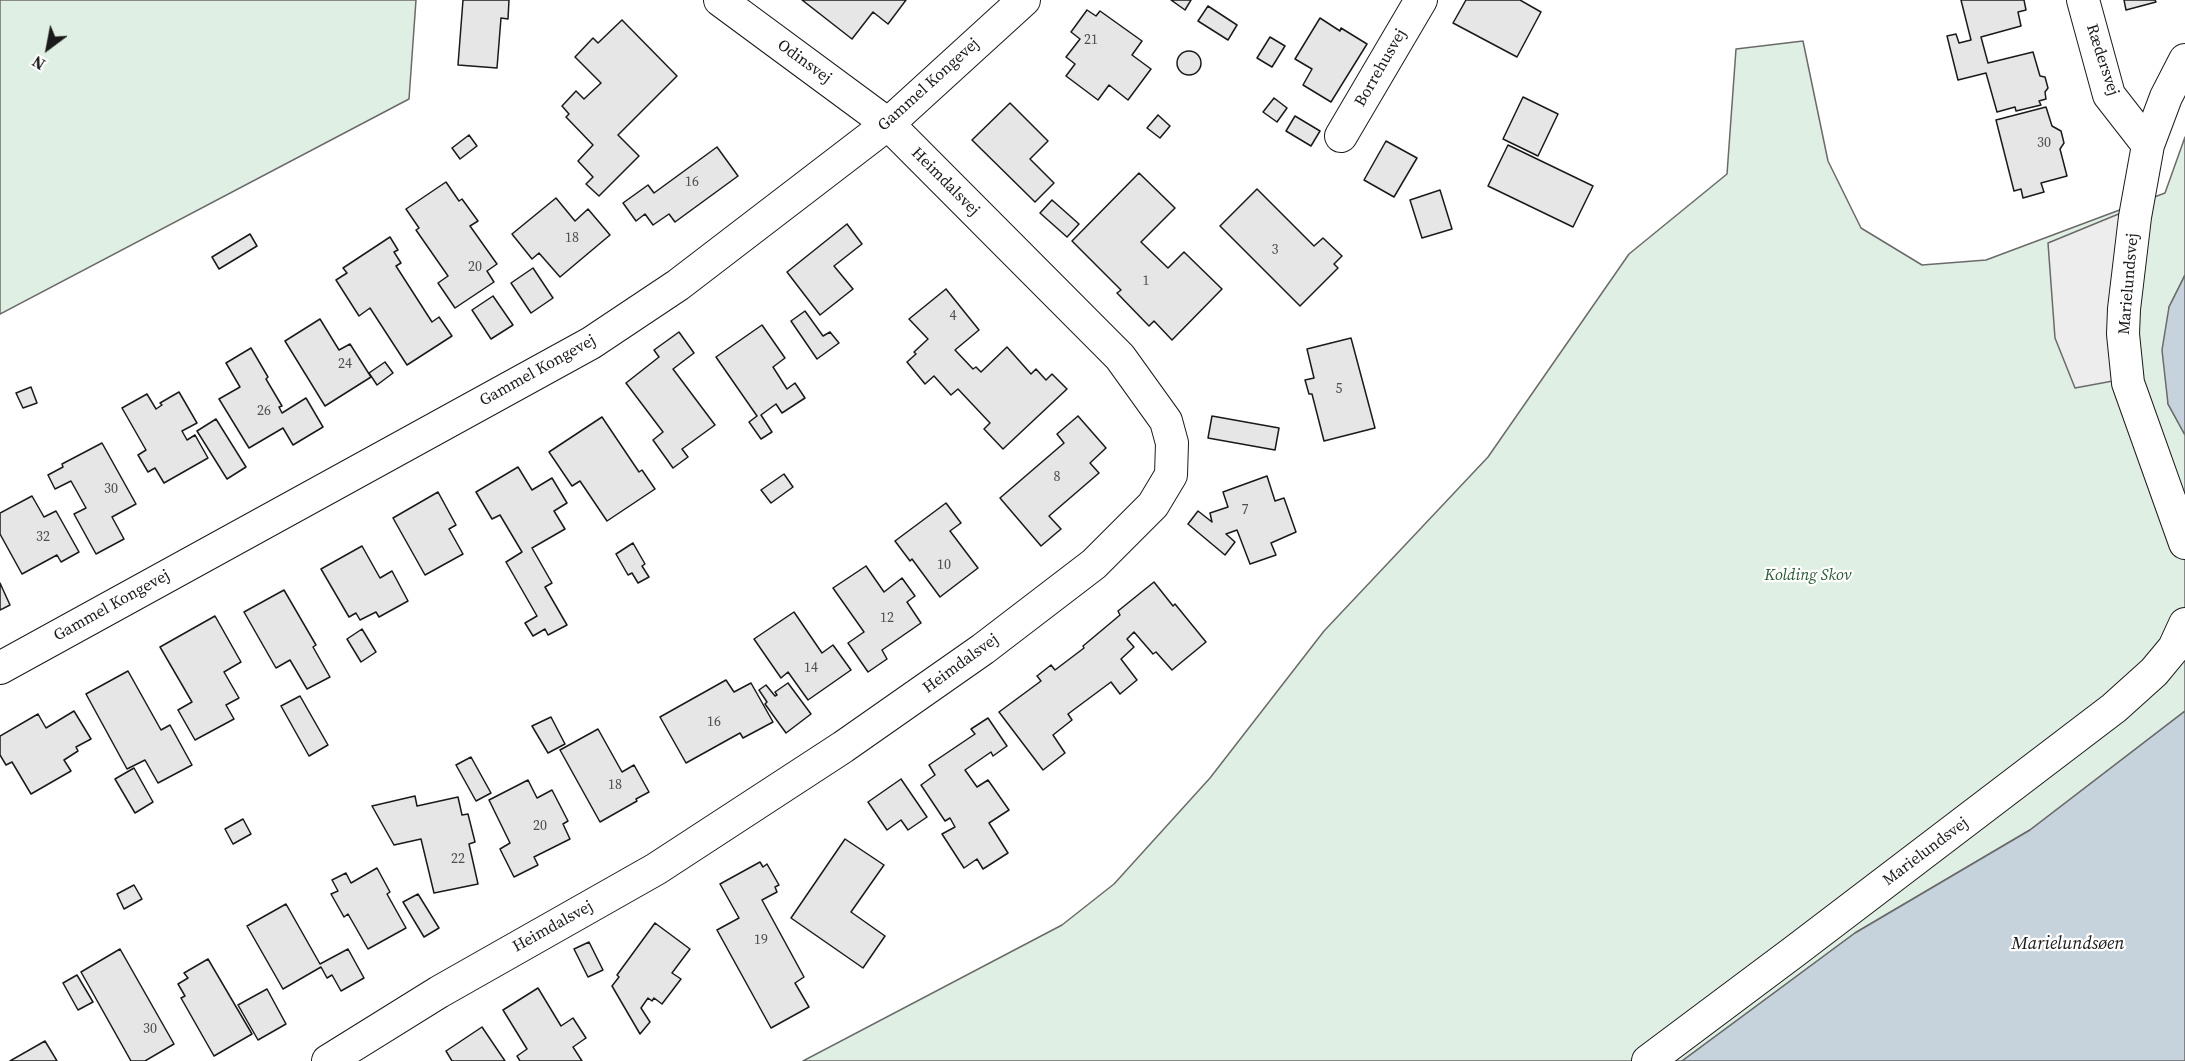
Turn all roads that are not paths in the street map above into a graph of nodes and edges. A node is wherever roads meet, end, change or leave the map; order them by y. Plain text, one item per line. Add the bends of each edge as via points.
1 (720, 0) edge
2 (1024, 0) edge
3 (1421, 0) edge
4 (2084, 0) edge
5 (2185, 60) edge
6 (888, 124) junction
7 (1341, 136) dead end
8 (2148, 145) junction
9 (2185, 543) edge
10 (2185, 624) edge
11 (0, 668) edge
12 (328, 1061) edge
13 (1648, 1061) edge

1 - 6 street, Odinsvej
2 - 6 street, Gammel Kongevej
3 - 7 street, Borrehusvej
4 - 8 street, Rædersvej via 2109,95
5 - 8 street, Marielundsvej
6 - 11 street, Gammel Kongevej via 678,285 591,343
6 - 12 street, Heimdalsvej via 1120,357 1166,420 1172,443 1171,475 1153,505 1094,564 983,650 656,870 440,992
8 - 9 street, Marielundsvej via 2135,217 2123,334 2128,383
10 - 13 street, Marielundsvej via 2174,648 2154,672 2114,708

